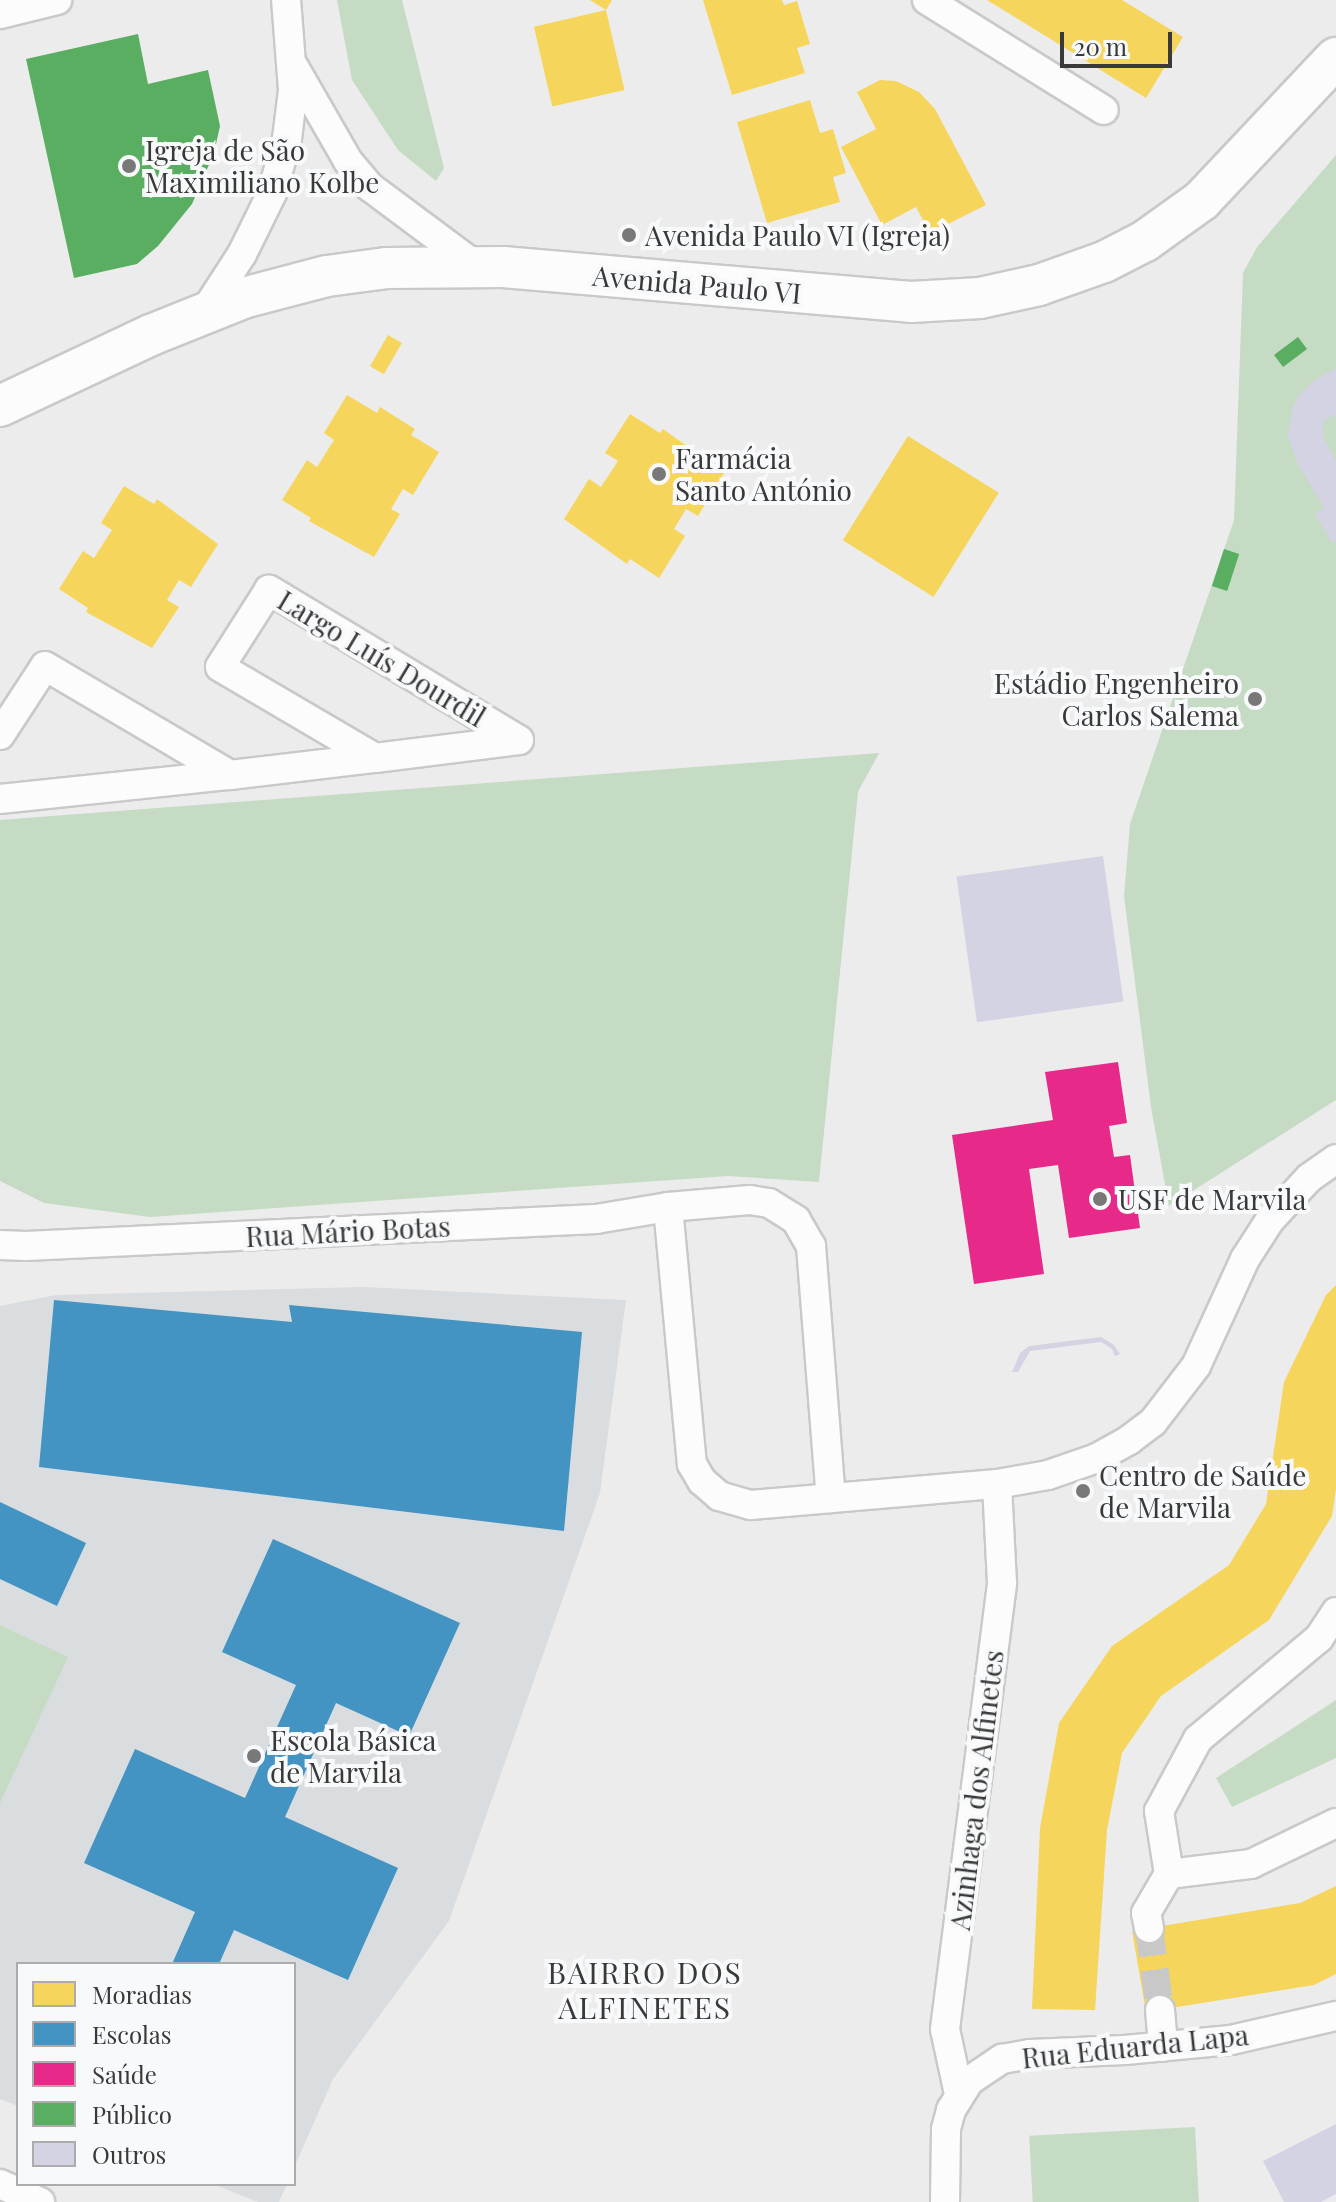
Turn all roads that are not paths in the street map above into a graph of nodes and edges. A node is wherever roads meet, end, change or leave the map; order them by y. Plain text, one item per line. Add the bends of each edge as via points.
1 (57, 0) edge
2 (286, 0) edge
3 (927, 0) edge
4 (0, 14) edge
5 (1336, 58) edge
6 (292, 64) junction
7 (1104, 110) dead end
8 (476, 266) junction
9 (205, 311) junction
10 (0, 406) edge
11 (0, 735) edge
12 (375, 758) junction
13 (230, 775) junction
14 (0, 799) edge
15 (1336, 1159) edge
16 (668, 1207) junction
17 (0, 1226) edge
18 (13, 1245) edge
19 (0, 1260) edge
20 (997, 1484) junction
21 (831, 1498) junction
22 (1336, 1612) edge
23 (1336, 1823) edge
24 (1169, 1874) junction
25 (1149, 1928) tunnel mouth
26 (1160, 2010) tunnel mouth
27 (1336, 2016) edge
28 (1163, 2047) junction
29 (959, 2094) junction
30 (0, 2184) edge
31 (40, 2202) edge
32 (945, 2202) edge

1 - 4 street
2 - 6 street
3 - 7 street
5 - 8 main road, Avenida Paulo VI via 1226,177 1176,219 1104,262 997,296 880,301
6 - 8 street via 348,161 370,187
6 - 9 street via 287,139 272,193 242,254
8 - 9 main road, Avenida Paulo VI via 327,276
9 - 10 main road, Avenida Paulo VI
11 - 13 street via 45,666
12 - 12 street, Largo Luís Dourdil via 519,740 269,590 220,667
12 - 13 street, Largo Luís Dourdil
13 - 14 street, Largo Luís Dourdil
15 - 20 street via 1309,1178 1270,1220 1245,1259 1196,1366 1153,1422 1074,1468
16 - 18 street, Rua Mário Botas via 596,1219
16 - 21 street via 689,1447 697,1472 712,1491 733,1503
16 - 21 street, Rua Mário Botas via 750,1200 785,1211 802,1228 811,1246
17 - 18 street
18 - 19 street, Rua Mário Botas
20 - 21 street
20 - 29 street, Azinhaga dos Alfinetes via 1002,1583 945,2029
22 - 24 street via 1319,1638 1198,1739 1159,1811
23 - 24 street via 1251,1864
24 - 25 street via 1146,1913
26 - 28 street
27 - 28 street, Rua Eduarda Lapa via 1231,2040
28 - 29 street, Rua Eduarda Lapa via 1002,2059 984,2068
29 - 32 street, Rua Eduarda Lapa via 946,2129
30 - 31 street

